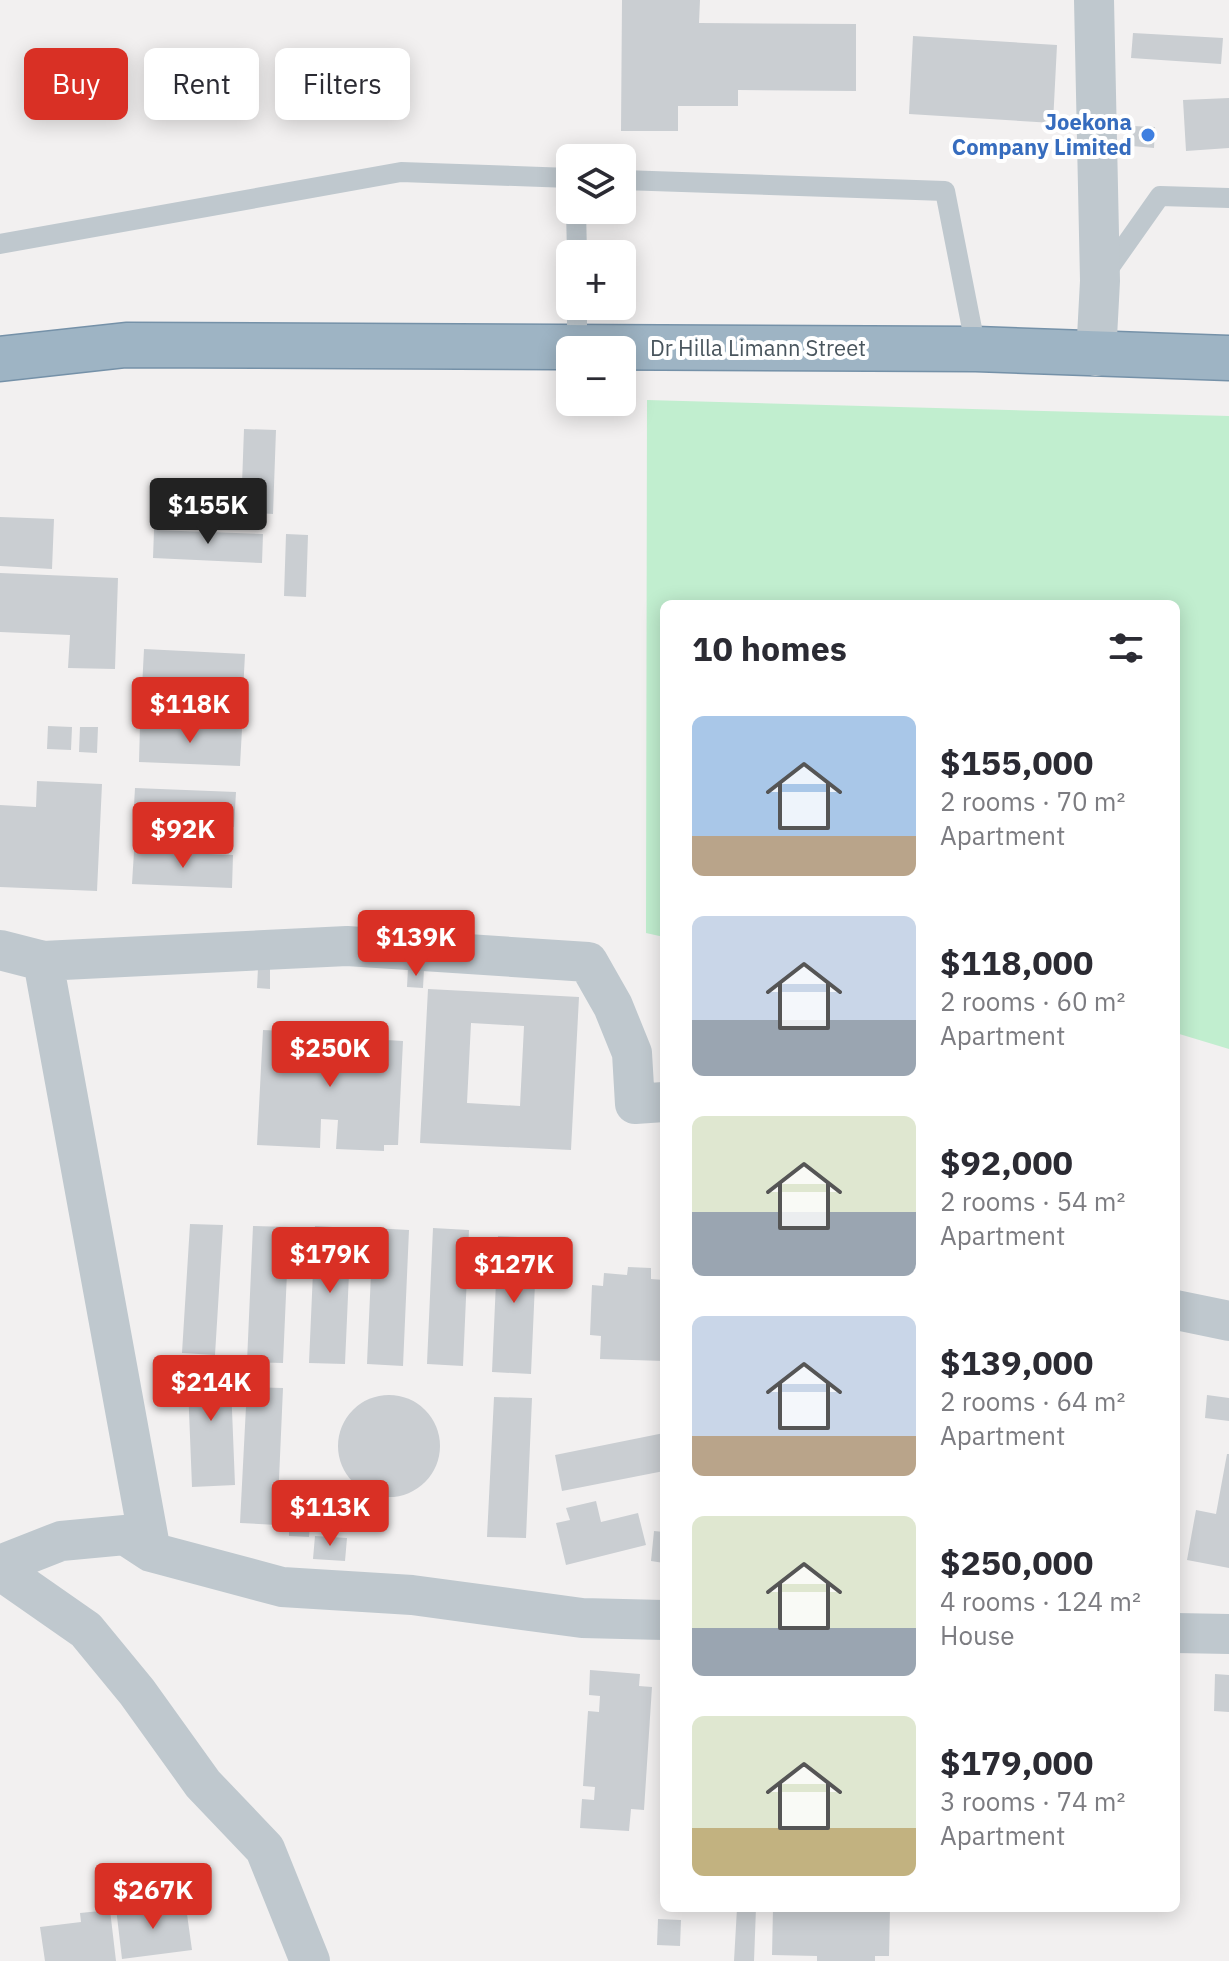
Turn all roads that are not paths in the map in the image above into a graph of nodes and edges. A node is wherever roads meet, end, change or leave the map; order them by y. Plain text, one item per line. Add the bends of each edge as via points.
1 (1094, 0) edge
2 (556, 178) edge
3 (636, 180) edge
4 (1229, 198) edge
5 (0, 244) edge
6 (1100, 281) junction
7 (577, 326) edge
8 (976, 349) junction
9 (1096, 356) junction
10 (1229, 358) edge
11 (0, 359) edge
12 (0, 950) edge
13 (43, 961) junction
14 (660, 1102) edge
15 (1180, 1311) edge
16 (1229, 1321) edge
17 (151, 1552) junction
18 (0, 1567) edge
19 (660, 1620) edge
20 (1180, 1633) edge
21 (1229, 1634) edge
22 (310, 1961) edge

1 - 6 street
2 - 5 lane via 401,172
3 - 8 lane via 945,191
4 - 6 lane via 1160,196
6 - 9 street
7 - 8 highway, Dr Hilla Limann Street
7 - 11 highway, Dr Hilla Limann Street via 126,345
8 - 9 highway, Dr Hilla Limann Street
9 - 10 highway, Dr Hilla Limann Street
12 - 13 street
13 - 14 street via 347,946 588,962 632,1053 635,1104
13 - 17 street
15 - 16 street
17 - 18 street via 125,1535 61,1541
17 - 19 street via 282,1587 412,1595 582,1618
18 - 22 street via 86,1630 203,1784 265,1849
20 - 21 street

